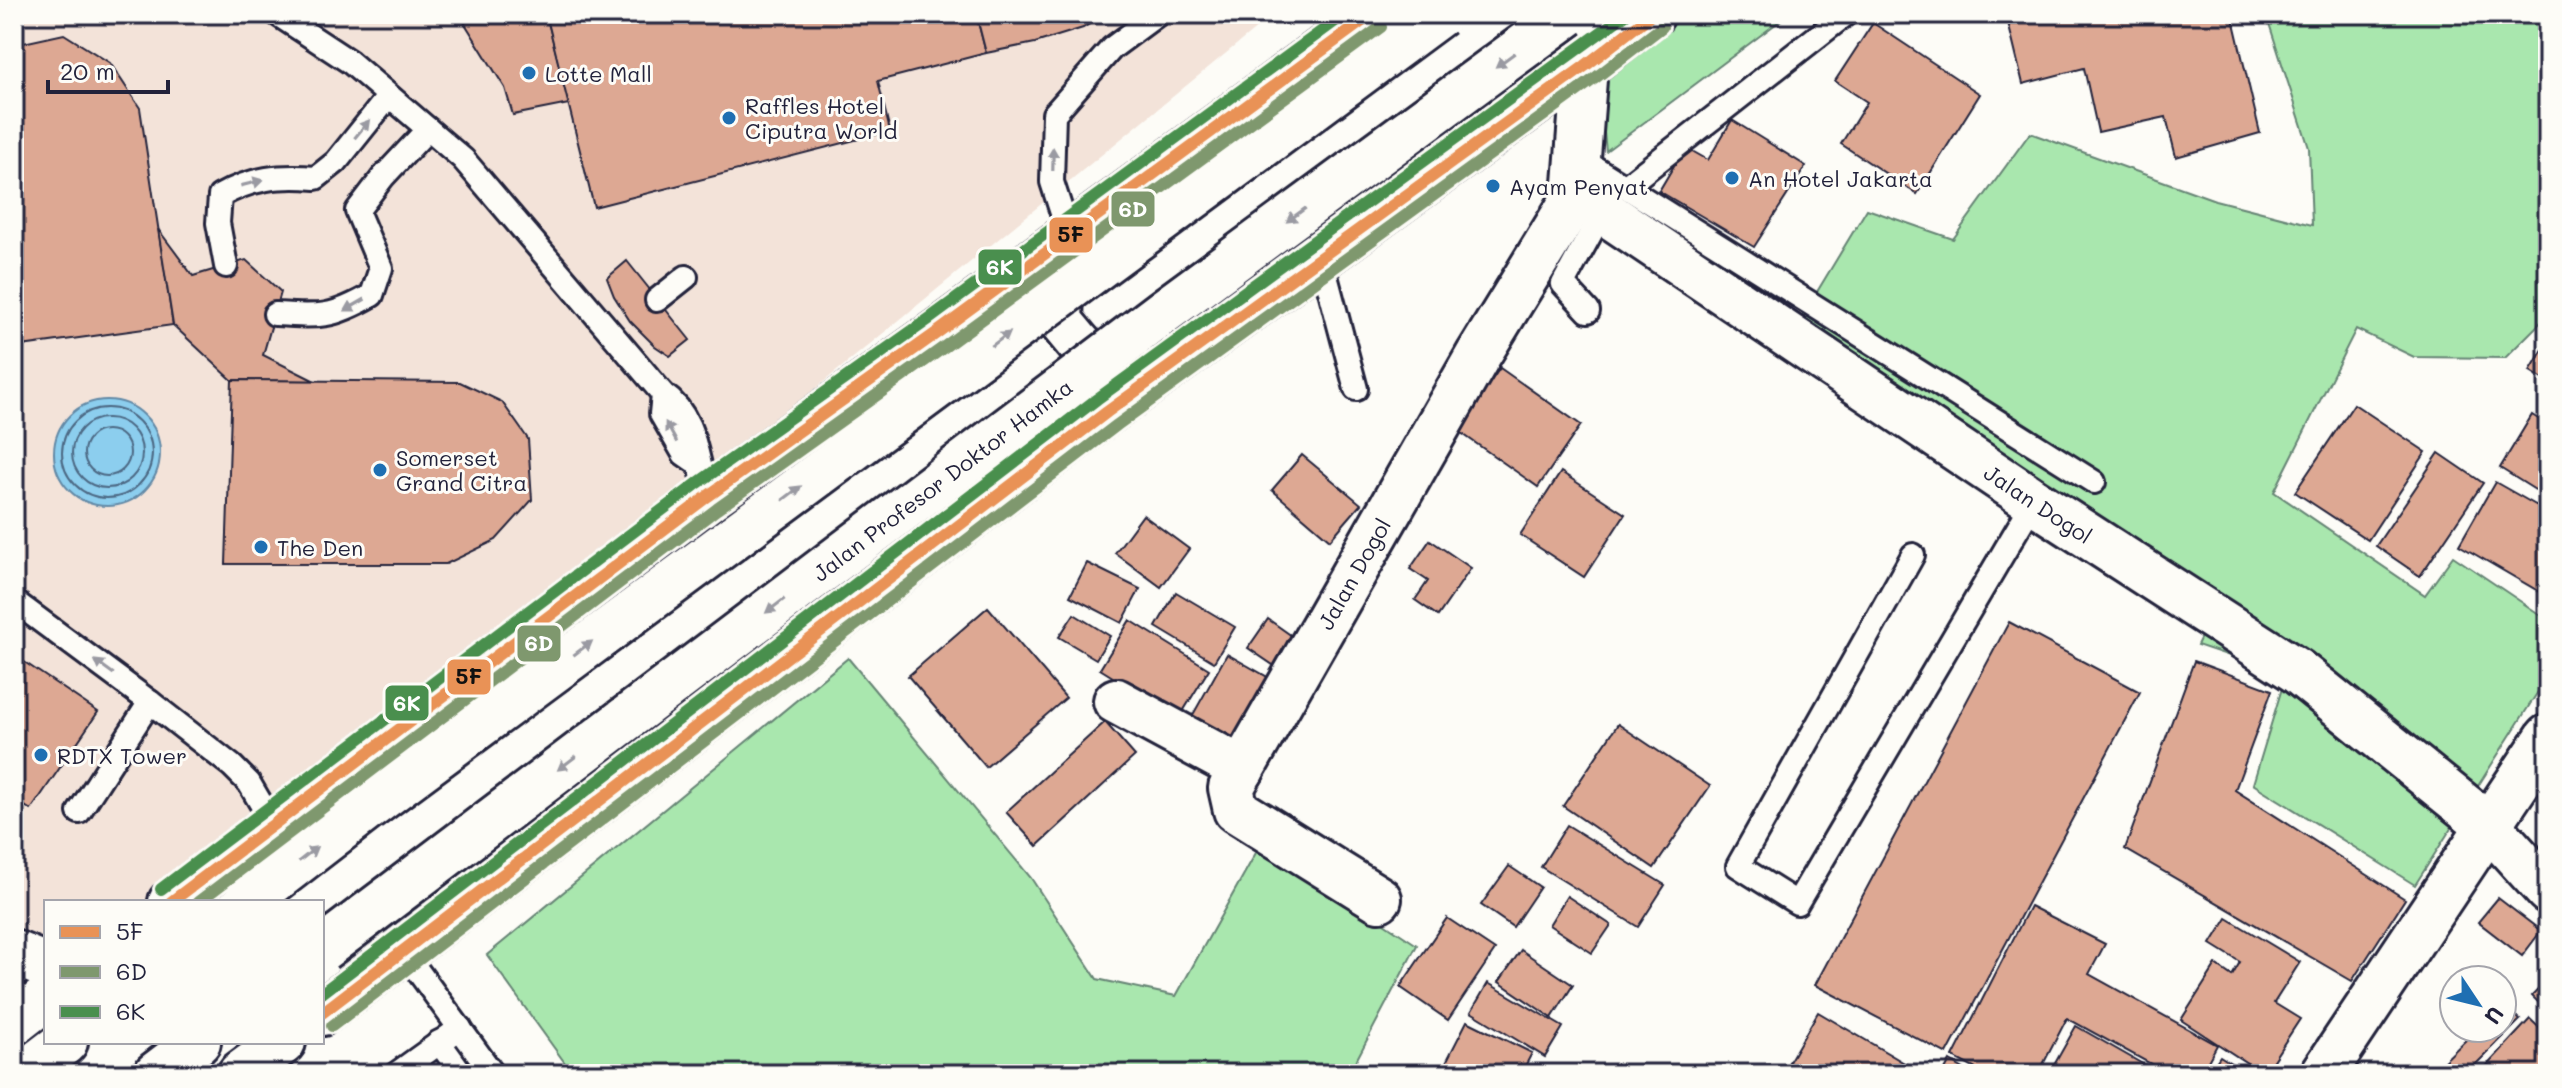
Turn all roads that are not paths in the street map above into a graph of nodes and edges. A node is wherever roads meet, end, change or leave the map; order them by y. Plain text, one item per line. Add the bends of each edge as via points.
1 (277, 14) edge
2 (1158, 14) edge
3 (1372, 14) edge
4 (1440, 14) edge
5 (1568, 14) edge
6 (1652, 14) edge
7 (1846, 14) edge
8 (1585, 66) junction
9 (389, 96) junction
10 (428, 129) junction
11 (1596, 188) junction
12 (1076, 229) junction
13 (1321, 257) junction
14 (226, 266) dead end
15 (686, 277) dead end
16 (657, 300) dead end
17 (1588, 311) dead end
18 (275, 314) dead end
19 (1166, 368) junction
20 (1356, 389) dead end
21 (702, 479) junction
22 (2094, 482) dead end
23 (2034, 501) junction
24 (1913, 555) dead end
25 (14, 601) edge
26 (1116, 701) dead end
27 (150, 702) junction
28 (2548, 737) edge
29 (1242, 769) junction
30 (79, 812) dead end
31 (273, 824) junction
32 (2489, 826) junction
33 (2548, 891) edge
34 (1379, 899) dead end
35 (174, 900) edge
36 (249, 900) edge
37 (324, 947) edge
38 (404, 952) junction
39 (14, 953) edge
40 (44, 965) edge
41 (44, 1000) edge
42 (324, 1012) edge
43 (14, 1023) edge
44 (460, 1028) junction
45 (439, 1042) junction
46 (62, 1044) edge
47 (195, 1044) edge
48 (280, 1044) edge
49 (23, 1074) edge
50 (156, 1074) edge
51 (240, 1074) edge
52 (396, 1074) edge
53 (462, 1074) edge
54 (493, 1074) edge
55 (2323, 1074) edge

1 - 9 lane via 350,62
12 -> 2 lane via 1052,182 1054,114 1112,48
3 - 12 main road
36 -> 4 main road, bridge
5 -> 37 main road, Jalan Profesor Doktor Hamka, bridge via 1163,312
6 - 8 main road
7 - 11 lane
8 - 11 main road, Jalan Dogol
8 - 13 main road
9 - 10 lane
14 -> 9 lane via 218,223 220,196 244,183 289,175 316,178 336,162
10 -> 18 lane via 357,211 381,268 372,295 343,312 313,317
10 - 21 lane via 463,159 622,328 689,427
11 - 17 lane via 1563,284
11 - 22 lane
11 - 23 main road, Jalan Dogol
11 - 29 main road, Jalan Dogol via 1479,354
12 - 19 main road via 1065,266 1060,321 1093,360 1116,368
12 - 21 main road via 938,332
13 - 19 main road
13 - 20 lane
15 - 16 lane
19 - 38 main road
21 - 31 main road
23 - 24 lane via 1797,903 1738,866
23 - 32 main road, Jalan Dogol via 2297,671
27 -> 25 lane
26 - 29 main road
27 - 30 lane
27 - 31 lane via 232,766 249,783
28 - 32 main road
29 - 34 main road, Jalan Dogol via 1231,788 1236,810
31 - 35 main road
32 - 33 main road, Jalan Dogol
32 - 55 main road
38 - 42 main road
38 - 44 lane
39 - 40 main road
41 - 43 main road
44 - 45 lane
44 - 54 lane
45 - 52 lane
45 - 53 lane
46 - 49 main road
47 - 50 main road
48 - 51 main road

